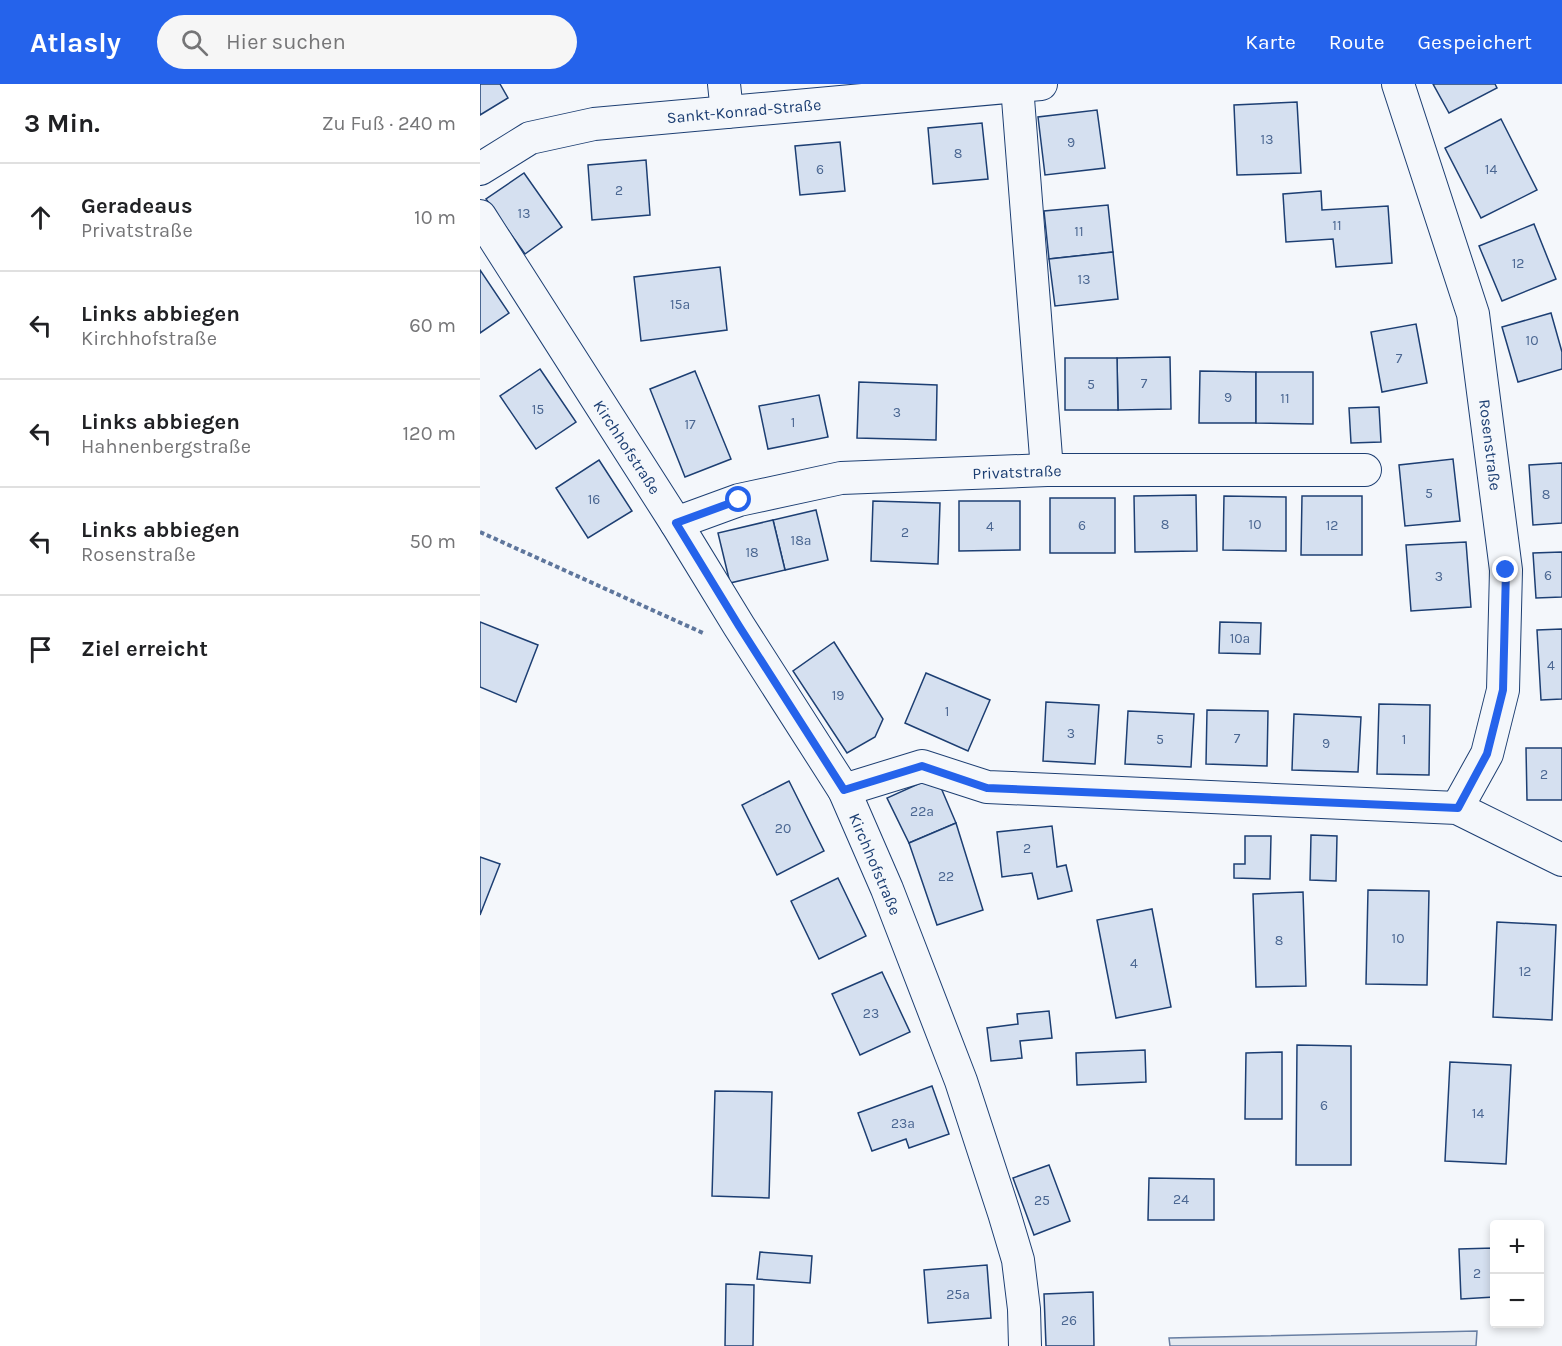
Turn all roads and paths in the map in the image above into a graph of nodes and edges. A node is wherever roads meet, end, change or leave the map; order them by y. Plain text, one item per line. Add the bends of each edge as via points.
1 (1398, 84) edge
2 (1029, 85) edge
3 (725, 98) edge
4 (480, 169) edge
5 (480, 216) edge
6 (1047, 470) junction
7 (1365, 470) dead end
8 (676, 523) junction
9 (480, 532) edge
10 (739, 626) junction
11 (844, 790) junction
12 (1458, 808) junction
13 (1562, 860) edge
14 (1024, 1346) edge

1 - 12 street, Rosenstraße via 1473,314 1506,570 1503,690 1487,754
2 - 3 street, Sankt-Konrad-Straße
2 - 6 street, Sankt-Konrad-Straße
3 - 4 street, Sankt-Konrad-Straße via 530,138
5 - 8 street, Kirchhofstraße
6 - 7 street, Privatstraße
6 - 8 street, Privatstraße via 841,478 739,500
8 - 10 street, Kirchhofstraße
9 - 10 path via 703,633
10 - 11 street, Kirchhofstraße
11 - 12 street via 922,766 987,788
11 - 14 street, Kirchhofstraße via 957,1070 1001,1203 1018,1260
12 - 13 street

